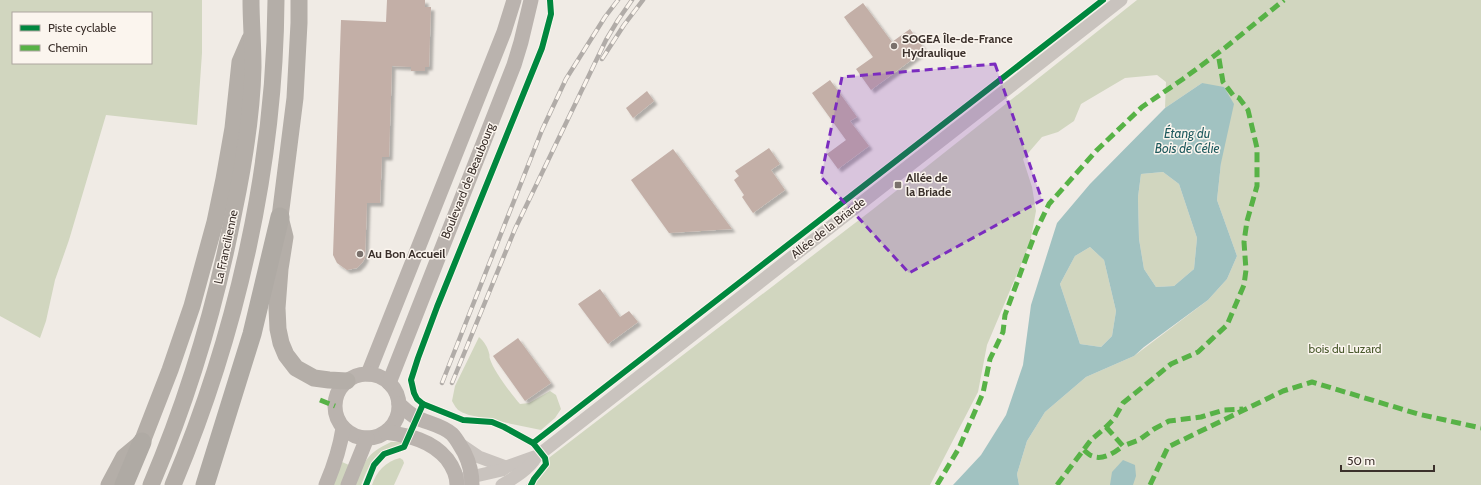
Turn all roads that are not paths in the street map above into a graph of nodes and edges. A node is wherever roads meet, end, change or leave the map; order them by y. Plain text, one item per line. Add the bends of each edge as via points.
1 (251, 0) edge
2 (276, 0) edge
3 (299, 0) edge
4 (514, 0) edge
5 (531, 0) edge
6 (1121, 0) edge
7 (252, 35) junction
8 (280, 217) junction
9 (368, 374) junction
10 (347, 381) junction
11 (389, 383) junction
12 (399, 404) junction
13 (343, 428) junction
14 (386, 432) junction
15 (367, 438) junction
16 (142, 442) junction
17 (458, 442) junction
18 (536, 457) junction
19 (506, 467) junction
20 (464, 482) edge
21 (109, 485) edge
22 (124, 485) edge
23 (151, 485) edge
24 (173, 485) edge
25 (205, 485) edge
26 (326, 485) edge
27 (348, 485) edge
28 (502, 485) edge

1 - 7 highway, La Francilienne
2 - 24 highway, La Francilienne via 276,46 267,135 246,262 228,332 207,397
3 - 8 highway via 295,98
4 - 9 main road, Boulevard de Beaubourg via 504,32
5 - 11 main road, Boulevard de Beaubourg via 514,65
6 - 18 street, Allée de la Briarde
7 - 16 highway via 240,62 233,128 215,222 192,306
7 - 23 highway, La Francilienne via 253,67 248,132 225,257 188,392
8 - 10 highway via 285,237 277,308 281,343 290,362 305,374 314,378
8 - 25 highway via 252,334
9 - 10 main road
9 - 11 main road
10 - 13 main road via 338,392 335,406
11 - 12 main road
12 - 14 main road via 398,414
12 - 17 main road via 416,418 451,434
13 - 15 main road via 358,437
13 - 26 main road
14 - 15 main road
14 - 20 main road via 409,436 432,446 442,454
15 - 27 main road
16 - 21 highway via 124,457
16 - 22 highway
17 - 19 street via 479,457
17 - 20 main road via 467,459
18 - 19 street, Allée de la Briarde
18 - 28 street, Allée de la Briarde via 532,463
19 - 20 street, Allée de la Briarde

